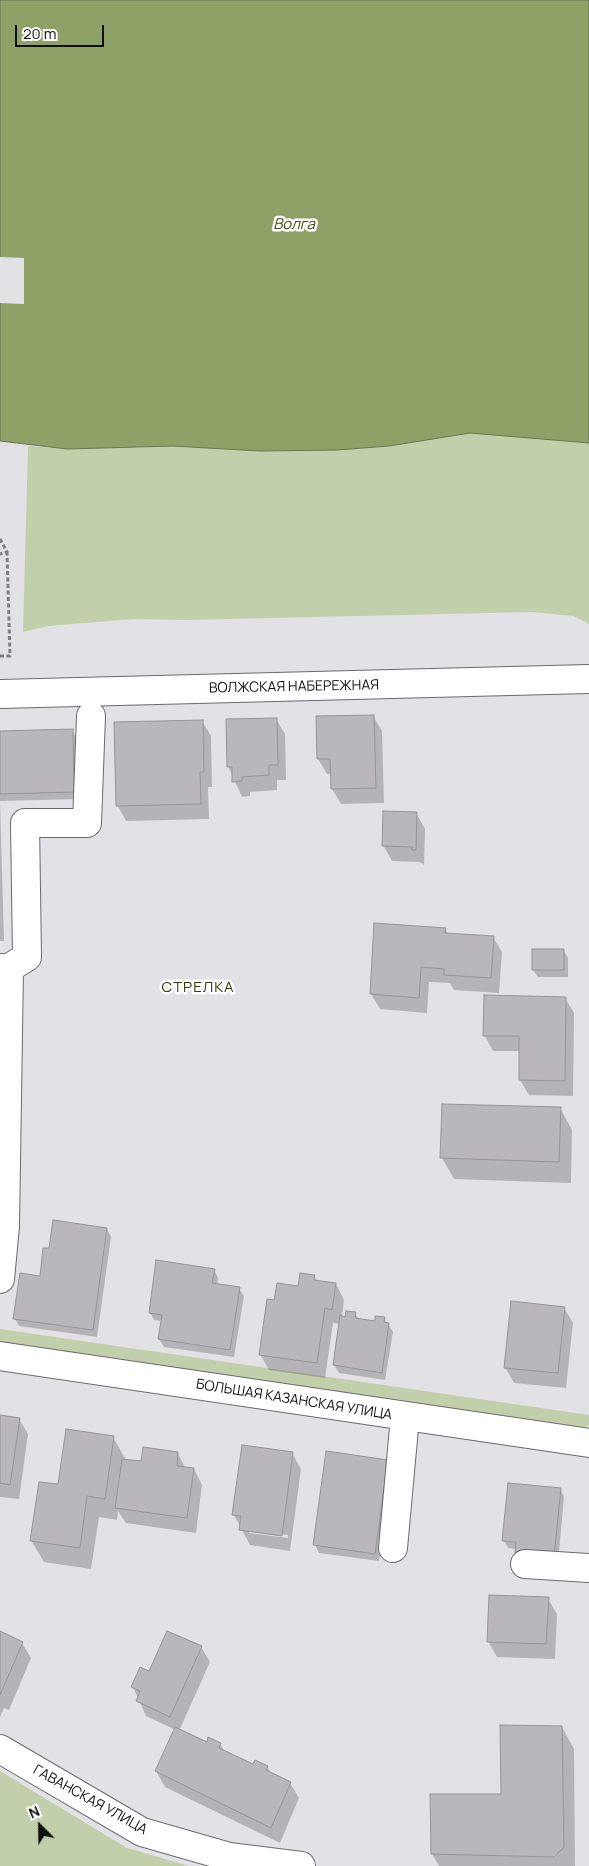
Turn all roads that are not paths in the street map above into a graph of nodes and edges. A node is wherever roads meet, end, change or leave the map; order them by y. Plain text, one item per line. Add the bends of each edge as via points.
1 (589, 679) edge
2 (0, 694) edge
3 (92, 716) dead end
4 (4, 968) edge
5 (0, 1279) edge
6 (0, 1356) edge
7 (405, 1417) junction
8 (589, 1443) edge
9 (392, 1548) dead end
10 (525, 1564) dead end
11 (589, 1568) edge
12 (0, 1749) edge
13 (301, 1866) edge

1 - 2 street, ВОЛЖСКАЯ НАБЕРЕЖНАЯ
3 - 4 street via 87,822 25,823 27,957
4 - 5 street via 6,1226
6 - 7 street, БОЛЬШАЯ КАЗАНСКАЯ УЛИЦА
7 - 8 street, БОЛЬШАЯ КАЗАНСКАЯ УЛИЦА
7 - 9 street
10 - 11 street
12 - 13 street, ГАВАНСКАЯ УЛИЦА via 142,1832 229,1857

